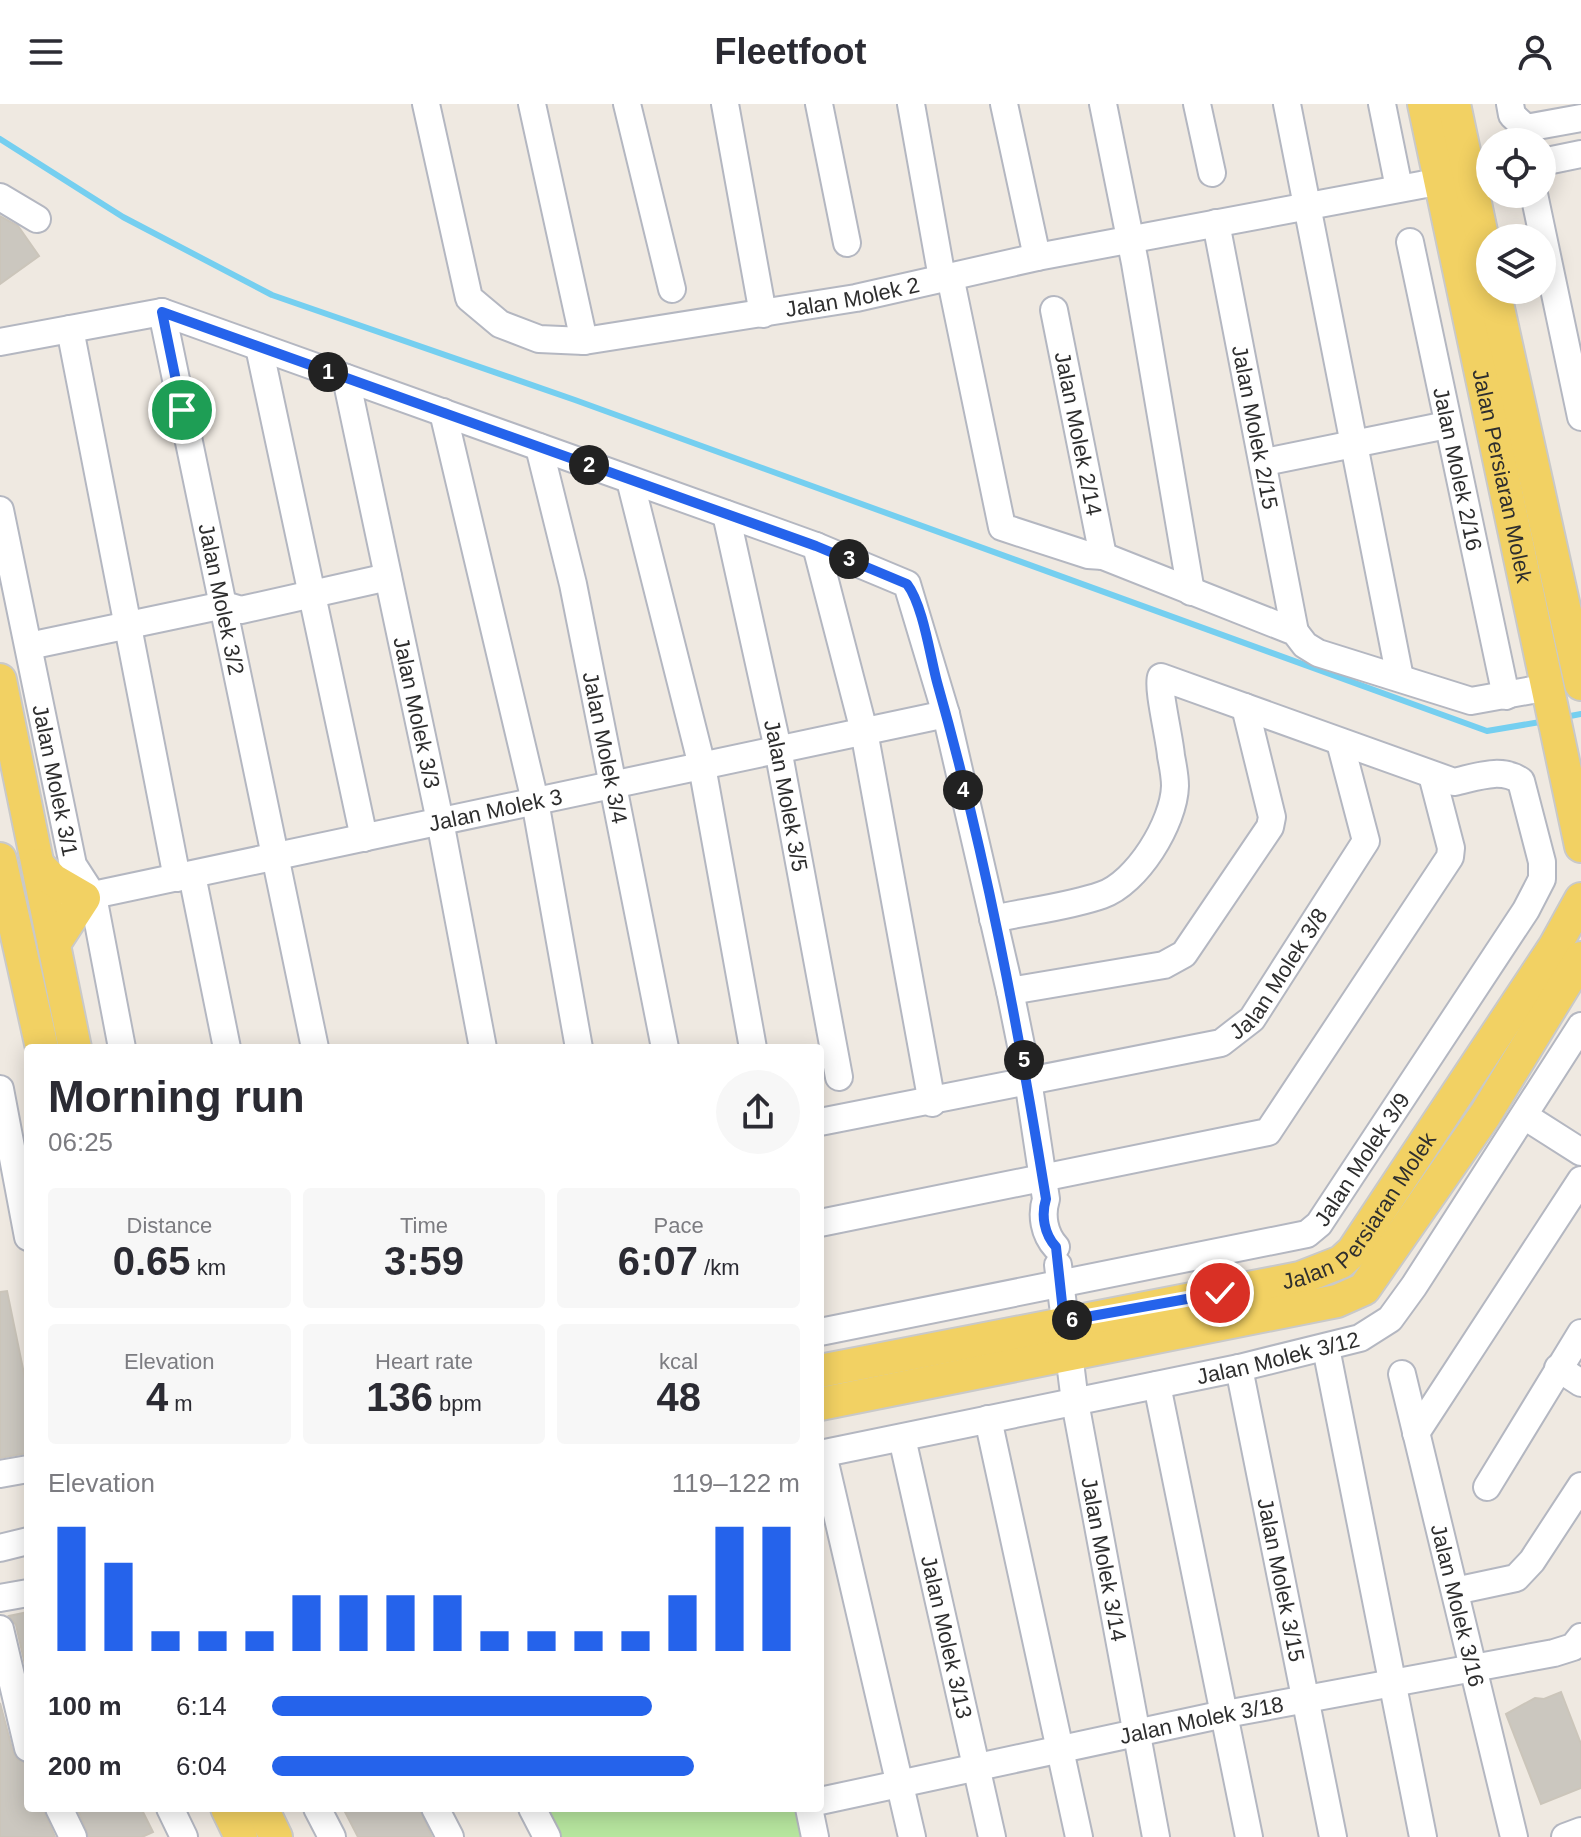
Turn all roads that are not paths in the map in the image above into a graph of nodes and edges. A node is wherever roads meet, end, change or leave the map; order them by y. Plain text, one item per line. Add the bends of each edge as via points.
1 (426, 104) edge
2 (532, 104) edge
3 (627, 104) edge
4 (725, 104) edge
5 (819, 104) edge
6 (911, 104) edge
7 (1004, 104) edge
8 (1103, 104) edge
9 (1197, 104) edge
10 (1287, 104) edge
11 (1382, 104) edge
12 (1424, 104) edge
13 (1454, 104) edge
14 (1510, 104) edge
15 (1581, 118) edge
16 (1581, 154) edge
17 (1556, 159) edge
18 (1212, 173) dead end
19 (1465, 176) edge
20 (1399, 188) junction
21 (0, 197) edge
22 (1308, 205) junction
23 (1537, 208) edge
24 (37, 219) dead end
25 (1216, 223) junction
26 (1477, 224) edge
27 (1131, 241) junction
28 (1410, 242) dead end
29 (847, 243) dead end
30 (1037, 257) junction
31 (946, 277) junction
32 (672, 289) dead end
33 (1497, 304) edge
34 (1054, 310) dead end
35 (162, 312) junction
36 (763, 314) junction
37 (70, 329) junction
38 (584, 341) junction
39 (0, 342) edge
40 (259, 347) junction
41 (346, 378) junction
42 (443, 412) junction
43 (1581, 417) edge
44 (1447, 425) junction
45 (1354, 444) junction
46 (539, 447) junction
47 (1265, 462) junction
48 (630, 480) junction
49 (0, 510) edge
50 (726, 514) junction
51 (816, 546) junction
52 (1103, 556) junction
53 (388, 577) junction
54 (1191, 592) junction
55 (312, 595) junction
56 (224, 605) junction
57 (126, 626) junction
58 (1295, 632) junction
59 (29, 646) junction
60 (1400, 678) junction
61 (0, 680) edge
62 (1581, 684) edge
63 (1550, 692) junction
64 (1506, 696) junction
65 (1245, 707) junction
66 (946, 714) junction
67 (864, 731) junction
68 (1340, 742) junction
69 (778, 749) junction
70 (1568, 753) edge
71 (702, 766) junction
72 (1432, 775) junction
73 (615, 784) junction
74 (535, 801) junction
75 (440, 821) junction
76 (364, 838) junction
77 (1581, 846) edge
78 (275, 857) junction
79 (38, 865) junction
80 (185, 876) junction
81 (89, 897) junction
82 (1581, 899) edge
83 (3, 902) edge
84 (48, 909) junction
85 (993, 919) junction
86 (54, 944) junction
87 (1581, 958) edge
88 (22, 961) junction
89 (1010, 991) junction
90 (1581, 1026) edge
91 (41, 1044) edge
92 (74, 1044) edge
93 (121, 1044) edge
94 (226, 1044) edge
95 (314, 1044) edge
96 (482, 1044) edge
97 (578, 1044) edge
98 (664, 1044) edge
99 (752, 1044) edge
100 (839, 1077) dead end
101 (1028, 1080) junction
102 (0, 1089) edge
103 (932, 1103) junction
104 (1526, 1117) junction
105 (824, 1121) edge
106 (1581, 1152) edge
107 (1581, 1180) edge
108 (1045, 1189) junction
109 (824, 1222) edge
110 (18, 1228) edge
111 (1060, 1281) junction
112 (1064, 1321) junction
113 (824, 1331) edge
114 (1581, 1333) edge
115 (1326, 1348) junction
116 (1067, 1354) junction
117 (1239, 1368) junction
118 (1558, 1368) junction
119 (824, 1370) edge
120 (1402, 1374) dead end
121 (1581, 1383) edge
122 (1157, 1385) junction
123 (1075, 1402) junction
124 (824, 1403) edge
125 (988, 1419) junction
126 (1416, 1433) junction
127 (902, 1438) junction
128 (824, 1453) edge
129 (824, 1466) edge
130 (24, 1470) edge
131 (0, 1474) edge
132 (1581, 1486) edge
133 (1487, 1487) dead end
134 (1455, 1591) junction
135 (24, 1594) edge
136 (0, 1598) edge
137 (0, 1629) edge
138 (1581, 1637) edge
139 (1473, 1666) junction
140 (1392, 1683) junction
141 (1304, 1699) junction
142 (1223, 1714) junction
143 (24, 1731) edge
144 (1138, 1733) junction
145 (1061, 1750) junction
146 (977, 1766) junction
147 (902, 1781) junction
148 (824, 1800) edge
149 (61, 1812) edge
150 (172, 1812) edge
151 (229, 1812) edge
152 (264, 1812) edge
153 (319, 1812) edge
154 (437, 1812) edge
155 (534, 1812) edge
156 (810, 1812) edge
157 (1581, 1831) edge
158 (73, 1837) edge
159 (184, 1837) edge
160 (241, 1837) edge
161 (276, 1837) edge
162 (332, 1837) edge
163 (450, 1837) edge
164 (547, 1837) edge
165 (815, 1837) edge
166 (912, 1837) edge
167 (992, 1837) edge
168 (1079, 1837) edge
169 (1156, 1837) edge
170 (1249, 1837) edge
171 (1333, 1837) edge
172 (1423, 1837) edge
173 (1514, 1837) edge
174 (1565, 1837) edge

1 - 38 street, Jalan Molek 2 via 469,298 500,324 539,339
2 - 38 street
3 - 32 street
4 - 36 street
5 - 29 street
6 - 31 street
7 - 30 street
8 - 27 street
9 - 18 street
10 - 22 street
11 - 20 street
12 - 19 main road, Jalan Persiaran Molek
13 - 19 main road, Jalan Persiaran Molek
14 - 15 street via 1512,115 1526,128
16 - 17 street
19 - 20 street, Jalan Molek 2
19 - 26 main road, Jalan Persiaran Molek
19 - 63 main road, Jalan Persiaran Molek
20 - 22 street, Jalan Molek 2
21 - 24 street
22 - 25 street, Jalan Molek 2
22 - 45 street
23 - 43 street
25 - 27 street, Jalan Molek 2
25 - 47 street, Jalan Molek 2/15
27 - 30 street, Jalan Molek 2
27 - 54 street
28 - 44 street, Jalan Molek 2/16
30 - 31 street, Jalan Molek 2
31 - 36 street, Jalan Molek 2
31 - 52 street via 1002,527
33 - 62 main road, Jalan Persiaran Molek
34 - 52 street, Jalan Molek 2/14
35 - 37 street
35 - 40 street
35 - 56 street, Jalan Molek 3/2
36 - 38 street, Jalan Molek 2
37 - 39 street
37 - 57 street
40 - 41 street
40 - 55 street
41 - 42 street
41 - 53 street, Jalan Molek 3/3
42 - 46 street
42 - 74 street
44 - 45 street
44 - 64 street, Jalan Molek 2/16
45 - 47 street
45 - 60 street
46 - 48 street
46 - 73 street, Jalan Molek 3/4
47 - 58 street, Jalan Molek 2/15
48 - 50 street
48 - 71 street
49 - 59 street, Jalan Molek 3/1
50 - 51 street
50 - 69 street, Jalan Molek 3/5
51 - 66 street via 897,579 912,591
51 - 67 street
52 - 54 street
53 - 55 street
53 - 75 street, Jalan Molek 3/3
54 - 58 street
55 - 56 street via 241,610
55 - 76 street
56 - 57 street
56 - 78 street, Jalan Molek 3/2
57 - 59 street
57 - 80 street
58 - 60 street via 1318,653
59 - 81 street, Jalan Molek 3/1 via 73,865
60 - 64 street via 1471,701
61 - 79 main road
63 - 64 street
63 - 70 main road, Jalan Persiaran Molek
65 - 68 street
65 - 85 street via 1161,677 1175,788 1162,830 1141,863 1125,883 1102,895
65 - 89 street via 1270,827 1184,954 1164,965
66 - 67 street, Jalan Molek 3
66 - 85 street
67 - 69 street, Jalan Molek 3
67 - 103 street
68 - 72 street
68 - 101 street, Jalan Molek 3/8 via 1366,841 1252,1019 1221,1043
69 - 71 street, Jalan Molek 3
69 - 100 street, Jalan Molek 3/5
70 - 77 main road, Jalan Persiaran Molek
71 - 73 street, Jalan Molek 3
71 - 99 street
72 - 108 street via 1450,857 1268,1132
72 - 111 street, Jalan Molek 3/9 via 1454,782 1497,773 1521,781 1542,879 1319,1224 1307,1234 1276,1243
73 - 74 street, Jalan Molek 3
73 - 98 street, Jalan Molek 3/4
74 - 75 street, Jalan Molek 3
74 - 97 street
75 - 76 street, Jalan Molek 3
75 - 96 street, Jalan Molek 3/3
76 - 78 street, Jalan Molek 3
78 - 80 street, Jalan Molek 3
78 - 95 street, Jalan Molek 3/2
79 - 81 main road via 65,889
79 - 83 main road via 33,891
79 - 84 main road
80 - 81 street, Jalan Molek 3
80 - 94 street
81 - 84 street, Jalan Molek 3
81 - 86 main road via 69,916
81 - 93 street, Jalan Molek 3/1
82 - 112 main road, Jalan Persiaran Molek via 1502,1026 1341,1262 1300,1278
83 - 88 main road via 9,940
84 - 86 main road
84 - 88 main road
85 - 89 street
86 - 92 main road
87 - 116 main road, Jalan Persiaran Molek via 1485,1115 1364,1289 1337,1301
88 - 91 main road
89 - 101 street
90 - 104 street, Jalan Molek 3/12
101 - 103 street, Jalan Molek 3/8
101 - 108 street
102 - 110 street
103 - 105 street, Jalan Molek 3/8
104 - 106 street
104 - 115 street, Jalan Molek 3/12 via 1390,1319 1360,1338
107 - 126 street
108 - 109 street
108 - 111 street, Jalan Molek 3/14 via 1056,1207
111 - 112 street, Jalan Molek 3/14
111 - 113 street, Jalan Molek 3/9
112 - 116 street, Jalan Molek 3/14
112 - 119 main road, Jalan Persiaran Molek
114 - 118 street
115 - 117 street, Jalan Molek 3/12
115 - 140 street
116 - 123 street, Jalan Molek 3/14
116 - 124 main road, Jalan Persiaran Molek
117 - 122 street, Jalan Molek 3/12
117 - 141 street, Jalan Molek 3/15
118 - 121 street
118 - 133 street
120 - 126 street, Jalan Molek 3/16
122 - 123 street, Jalan Molek 3/12
122 - 142 street
123 - 125 street, Jalan Molek 3/12
123 - 144 street, Jalan Molek 3/14
125 - 127 street, Jalan Molek 3/12
125 - 145 street
126 - 134 street, Jalan Molek 3/16
127 - 128 street, Jalan Molek 3/12
127 - 146 street, Jalan Molek 3/13
129 - 147 street
130 - 131 street
132 - 134 street via 1516,1578
134 - 139 street, Jalan Molek 3/16
135 - 136 street
137 - 143 street
138 - 139 street, Jalan Molek 3/18 via 1573,1647 1554,1653
139 - 140 street, Jalan Molek 3/18
139 - 173 street, Jalan Molek 3/16
140 - 141 street, Jalan Molek 3/18
140 - 172 street
141 - 142 street, Jalan Molek 3/18
141 - 171 street, Jalan Molek 3/15
142 - 144 street, Jalan Molek 3/18
142 - 170 street
144 - 145 street, Jalan Molek 3/18
144 - 169 street, Jalan Molek 3/14
145 - 146 street, Jalan Molek 3/18
145 - 168 street
146 - 147 street, Jalan Molek 3/18
146 - 167 street, Jalan Molek 3/13
147 - 148 street, Jalan Molek 3/18
147 - 166 street
149 - 158 street
150 - 159 street
151 - 160 main road
152 - 161 main road
153 - 162 street
154 - 163 street
155 - 164 street
156 - 165 street
157 - 174 street

